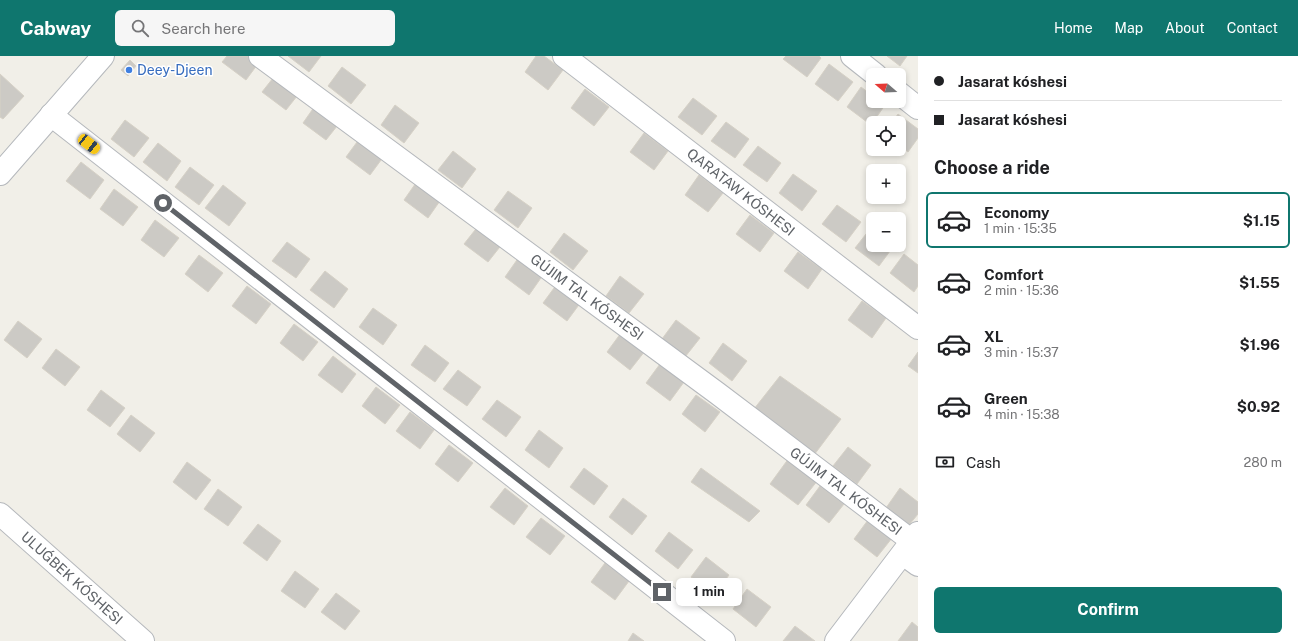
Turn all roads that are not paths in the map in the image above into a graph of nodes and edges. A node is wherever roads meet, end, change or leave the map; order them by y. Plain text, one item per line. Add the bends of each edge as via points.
1 (103, 56) edge
2 (260, 56) edge
3 (564, 56) edge
4 (852, 56) edge
5 (867, 68) edge
6 (906, 99) edge
7 (918, 108) edge
8 (51, 115) junction
9 (7, 151) edge
10 (0, 174) edge
11 (918, 328) edge
12 (0, 514) edge
13 (913, 548) edge
14 (144, 641) edge
15 (724, 641) edge
16 (836, 641) edge

1 - 8 street
2 - 13 street, GÚJIM TAL KÓSHESI via 717,393
3 - 11 street, QARATAW KÓSHESI
4 - 5 street
6 - 7 street
8 - 9 street
8 - 15 street
9 - 10 street
12 - 14 street, ULUǴBEK KÓSHESI
13 - 16 street

